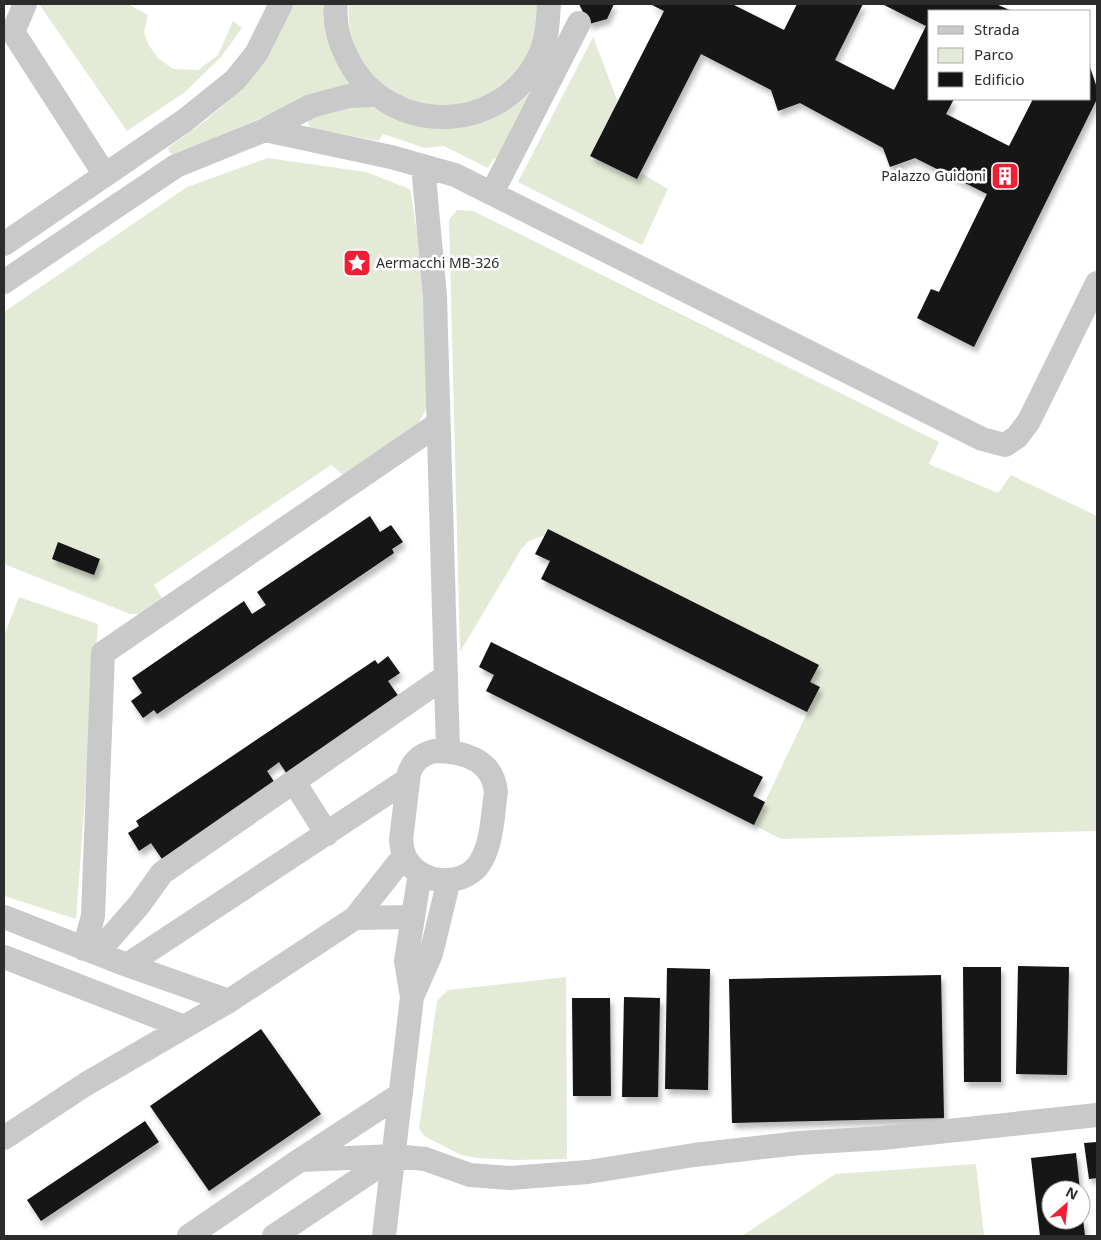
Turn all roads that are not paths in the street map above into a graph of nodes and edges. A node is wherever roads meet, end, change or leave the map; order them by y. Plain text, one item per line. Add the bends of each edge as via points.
1 (25, 4) edge
2 (281, 4) edge
3 (336, 4) edge
4 (549, 4) edge
5 (579, 23) dead end
6 (8, 26) edge
7 (375, 95) junction
8 (265, 130) junction
9 (150, 145) junction
10 (423, 166) junction
11 (168, 170) junction
12 (105, 175) junction
13 (492, 193) junction
14 (58, 207) junction
15 (76, 233) junction
16 (4, 244) edge
17 (4, 282) edge
18 (1097, 283) edge
19 (438, 424) junction
20 (446, 676) junction
21 (448, 751) junction
22 (407, 780) junction
23 (294, 782) junction
24 (327, 834) junction
25 (412, 864) junction
26 (450, 880) junction
27 (4, 917) edge
28 (412, 917) junction
29 (355, 918) junction
30 (39, 931) junction
31 (91, 951) junction
32 (14, 961) edge
33 (127, 965) junction
34 (412, 997) junction
35 (229, 1001) junction
36 (184, 1027) junction
37 (400, 1094) junction
38 (1097, 1115) edge
39 (4, 1138) edge
40 (394, 1156) junction
41 (300, 1160) junction
42 (189, 1236) edge
43 (274, 1236) edge
44 (384, 1236) edge

1 - 6 lane
2 - 9 lane via 256,54 235,80
3 - 7 lane via 340,44 354,72
4 - 7 lane via 548,29 539,59 520,85 496,104 466,116 434,118 403,111
5 - 13 lane
6 - 12 lane
7 - 8 lane via 349,96 312,106
8 - 10 lane
8 - 11 lane
9 - 11 lane
9 - 12 lane
10 - 13 lane via 455,175
10 - 19 lane via 435,296
11 - 15 lane
12 - 14 lane
13 - 18 lane via 982,439 1005,444 1016,438 1029,421
14 - 15 lane
14 - 16 lane
15 - 17 lane
19 - 20 lane
19 - 31 lane via 103,653
20 - 21 lane
20 - 23 lane
21 - 22 lane via 434,751 420,757 413,763
21 - 26 lane via 479,762 493,777 496,792 489,843 484,855 467,875
22 - 24 lane
22 - 25 lane via 401,840
23 - 24 lane
23 - 31 lane via 162,874 139,904
24 - 33 lane
25 - 26 lane via 436,879
25 - 28 lane
25 - 29 lane
26 - 34 lane via 431,954
27 - 30 lane
28 - 29 lane
28 - 34 lane via 406,961
29 - 35 lane
30 - 31 lane
30 - 32 lane
31 - 33 lane
32 - 36 lane
33 - 35 lane
34 - 37 lane
35 - 36 lane
36 - 39 lane via 86,1084
37 - 40 lane
37 - 41 lane
38 - 40 lane via 882,1138 799,1142 588,1172 510,1178 470,1174 425,1159
40 - 41 lane
40 - 43 lane
40 - 44 lane
41 - 42 lane

